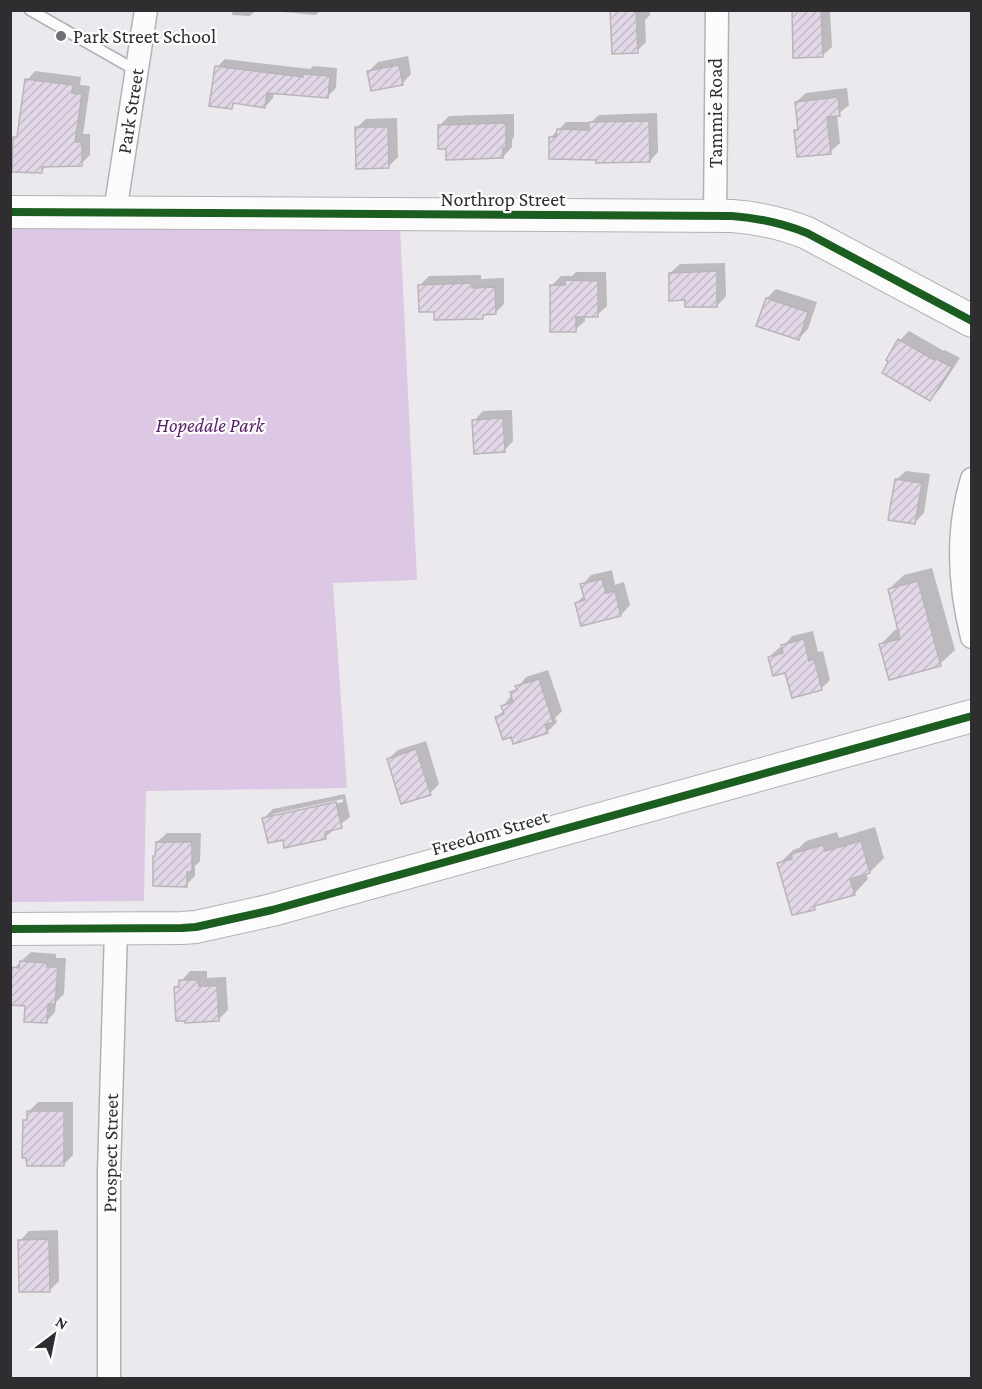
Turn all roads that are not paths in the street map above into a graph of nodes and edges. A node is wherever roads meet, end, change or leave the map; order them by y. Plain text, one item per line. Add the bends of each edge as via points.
1 (30, 10) edge
2 (146, 10) edge
3 (717, 10) edge
4 (136, 71) junction
5 (10, 212) edge
6 (115, 212) junction
7 (715, 216) junction
8 (972, 321) edge
9 (972, 479) edge
10 (972, 637) edge
11 (972, 716) edge
12 (116, 928) junction
13 (10, 929) edge
14 (110, 1378) edge

1 - 4 lane
2 - 4 street, Park Street
3 - 7 street, Tammie Road
4 - 6 street, Park Street
5 - 6 street, Northrop Street
6 - 7 street, Northrop Street
7 - 8 street, Northrop Street via 760,219 807,233
9 - 10 street via 962,527 961,557
11 - 12 street, Freedom Street via 272,910 196,927
12 - 13 street, Freedom Street
12 - 14 street, Prospect Street via 109,1173

